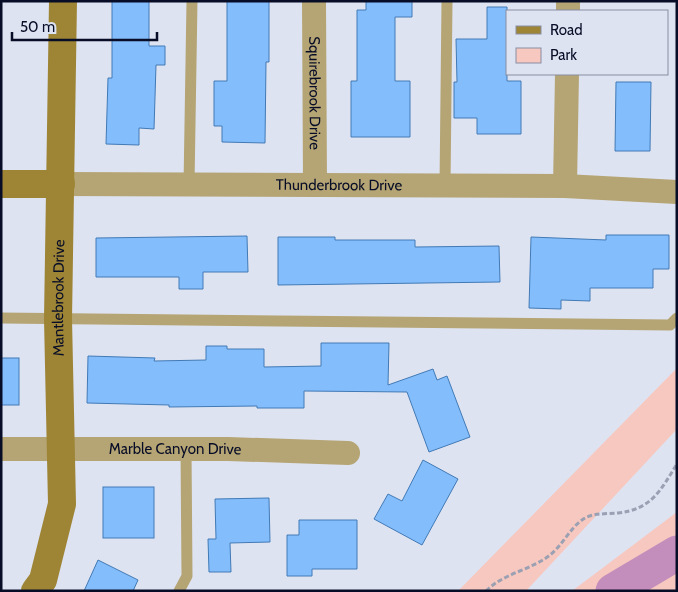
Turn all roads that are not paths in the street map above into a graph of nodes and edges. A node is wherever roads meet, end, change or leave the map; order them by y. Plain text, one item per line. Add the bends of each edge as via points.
1 (63, 1) edge
2 (192, 1) edge
3 (314, 1) edge
4 (447, 1) edge
5 (567, 75) edge
6 (1, 184) edge
7 (61, 184) junction
8 (189, 185) junction
9 (315, 185) junction
10 (445, 186) junction
11 (565, 186) junction
12 (677, 192) edge
13 (1, 318) edge
14 (677, 318) edge
15 (58, 319) junction
16 (1, 449) edge
17 (62, 449) junction
18 (186, 449) junction
19 (348, 453) dead end
20 (35, 591) edge
21 (179, 591) edge

1 - 7 street, Mantlebrook Drive
2 - 8 lane
3 - 9 street, Squirebrook Drive
4 - 10 lane
5 - 11 street
6 - 7 street, Thunderbrook Drive
7 - 8 street, Thunderbrook Drive
7 - 15 street, Mantlebrook Drive
8 - 9 street, Thunderbrook Drive
9 - 10 street, Thunderbrook Drive
10 - 11 street, Thunderbrook Drive
11 - 12 street, Thunderbrook Drive
13 - 15 lane
14 - 15 lane via 670,326
15 - 17 street, Mantlebrook Drive
16 - 17 street, Marble Canyon Drive
17 - 18 street, Marble Canyon Drive
17 - 20 street, Mantlebrook Drive via 62,504 43,580
18 - 19 street, Marble Canyon Drive
18 - 21 lane via 187,576

